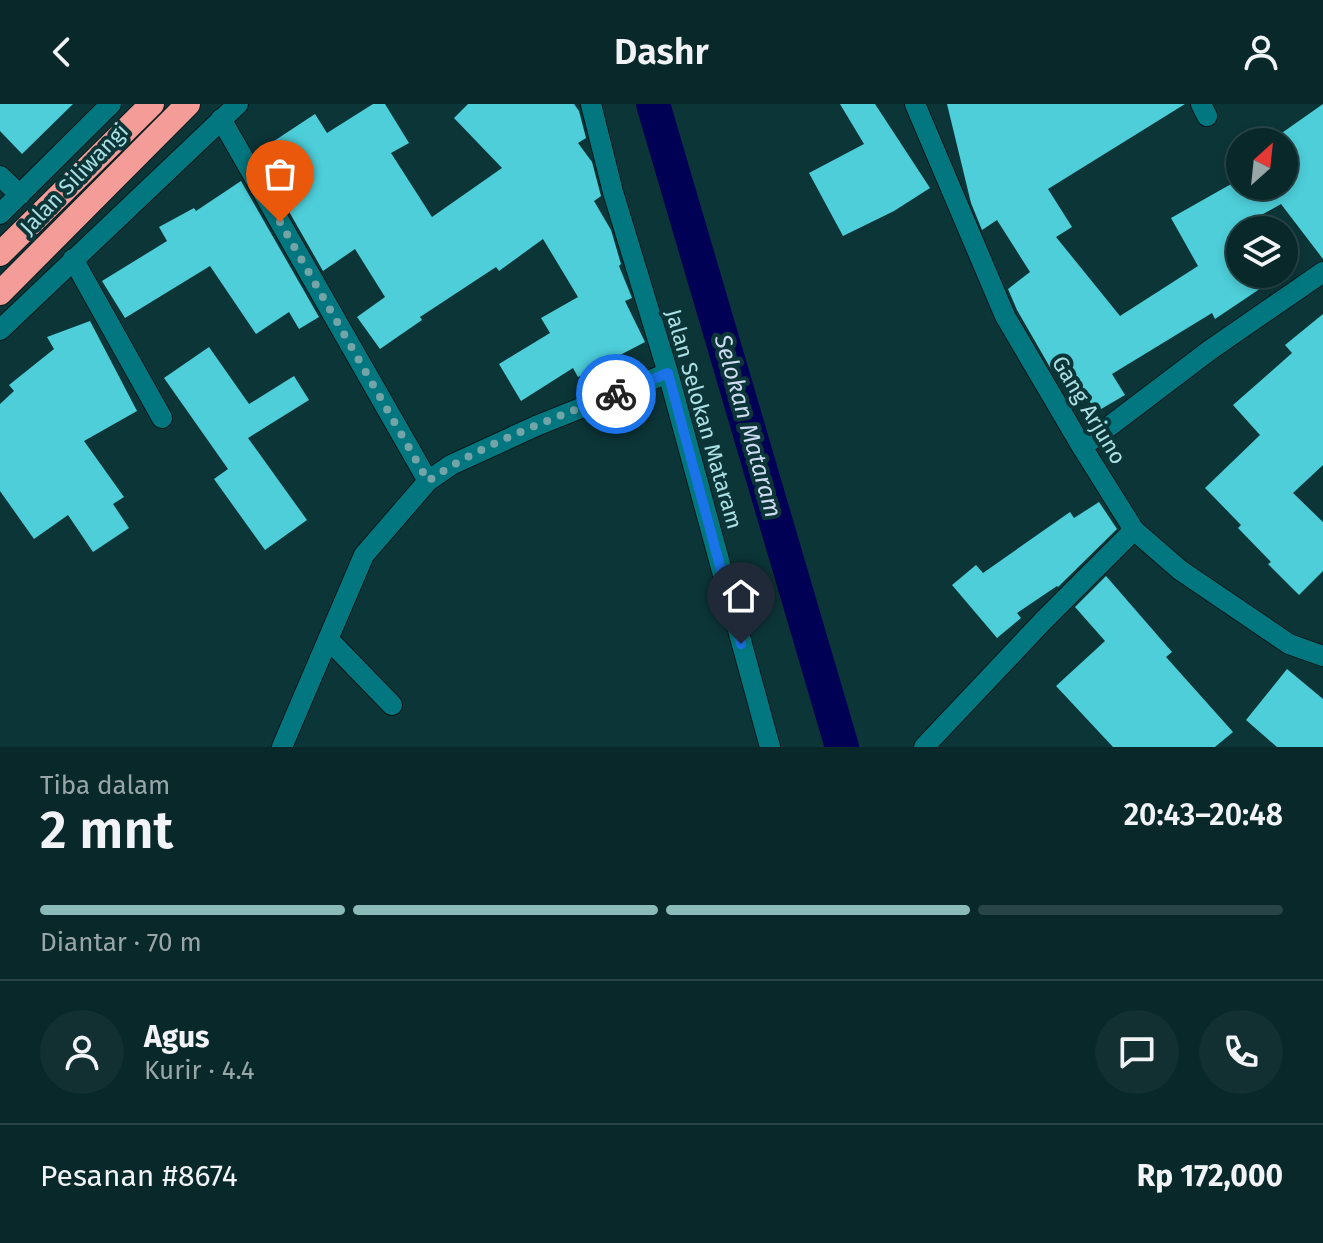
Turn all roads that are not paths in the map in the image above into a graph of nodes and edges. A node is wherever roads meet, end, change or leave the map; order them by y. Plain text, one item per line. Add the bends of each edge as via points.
1 (111, 104) edge
2 (152, 104) edge
3 (188, 104) edge
4 (238, 104) edge
5 (591, 104) edge
6 (915, 104) edge
7 (221, 119) junction
8 (0, 176) edge
9 (20, 195) junction
10 (0, 214) edge
11 (0, 254) edge
12 (73, 259) junction
13 (1323, 272) edge
14 (0, 293) edge
15 (0, 330) edge
16 (668, 373) junction
17 (162, 418) dead end
18 (1082, 447) junction
19 (428, 481) junction
20 (1134, 530) junction
21 (328, 639) junction
22 (1322, 655) edge
23 (392, 705) dead end
24 (282, 747) edge
25 (770, 747) edge
26 (924, 747) edge

1 - 9 street
2 - 11 highway, Jalan Siliwangi
3 - 14 highway, Jalan Siliwangi
4 - 7 street
5 - 16 street, Jalan Selokan Mataram
6 - 18 street, Gang Arjuno via 1005,316
7 - 12 street
7 - 19 street
8 - 9 street
9 - 10 street
12 - 15 street
12 - 17 street
13 - 18 street
16 - 19 street via 536,426
16 - 25 street, Jalan Selokan Mataram
18 - 20 street, Gang Arjuno
19 - 21 street via 364,555
20 - 22 street, Gang Arjuno via 1180,570 1289,644
20 - 26 street
21 - 23 street
21 - 24 street

